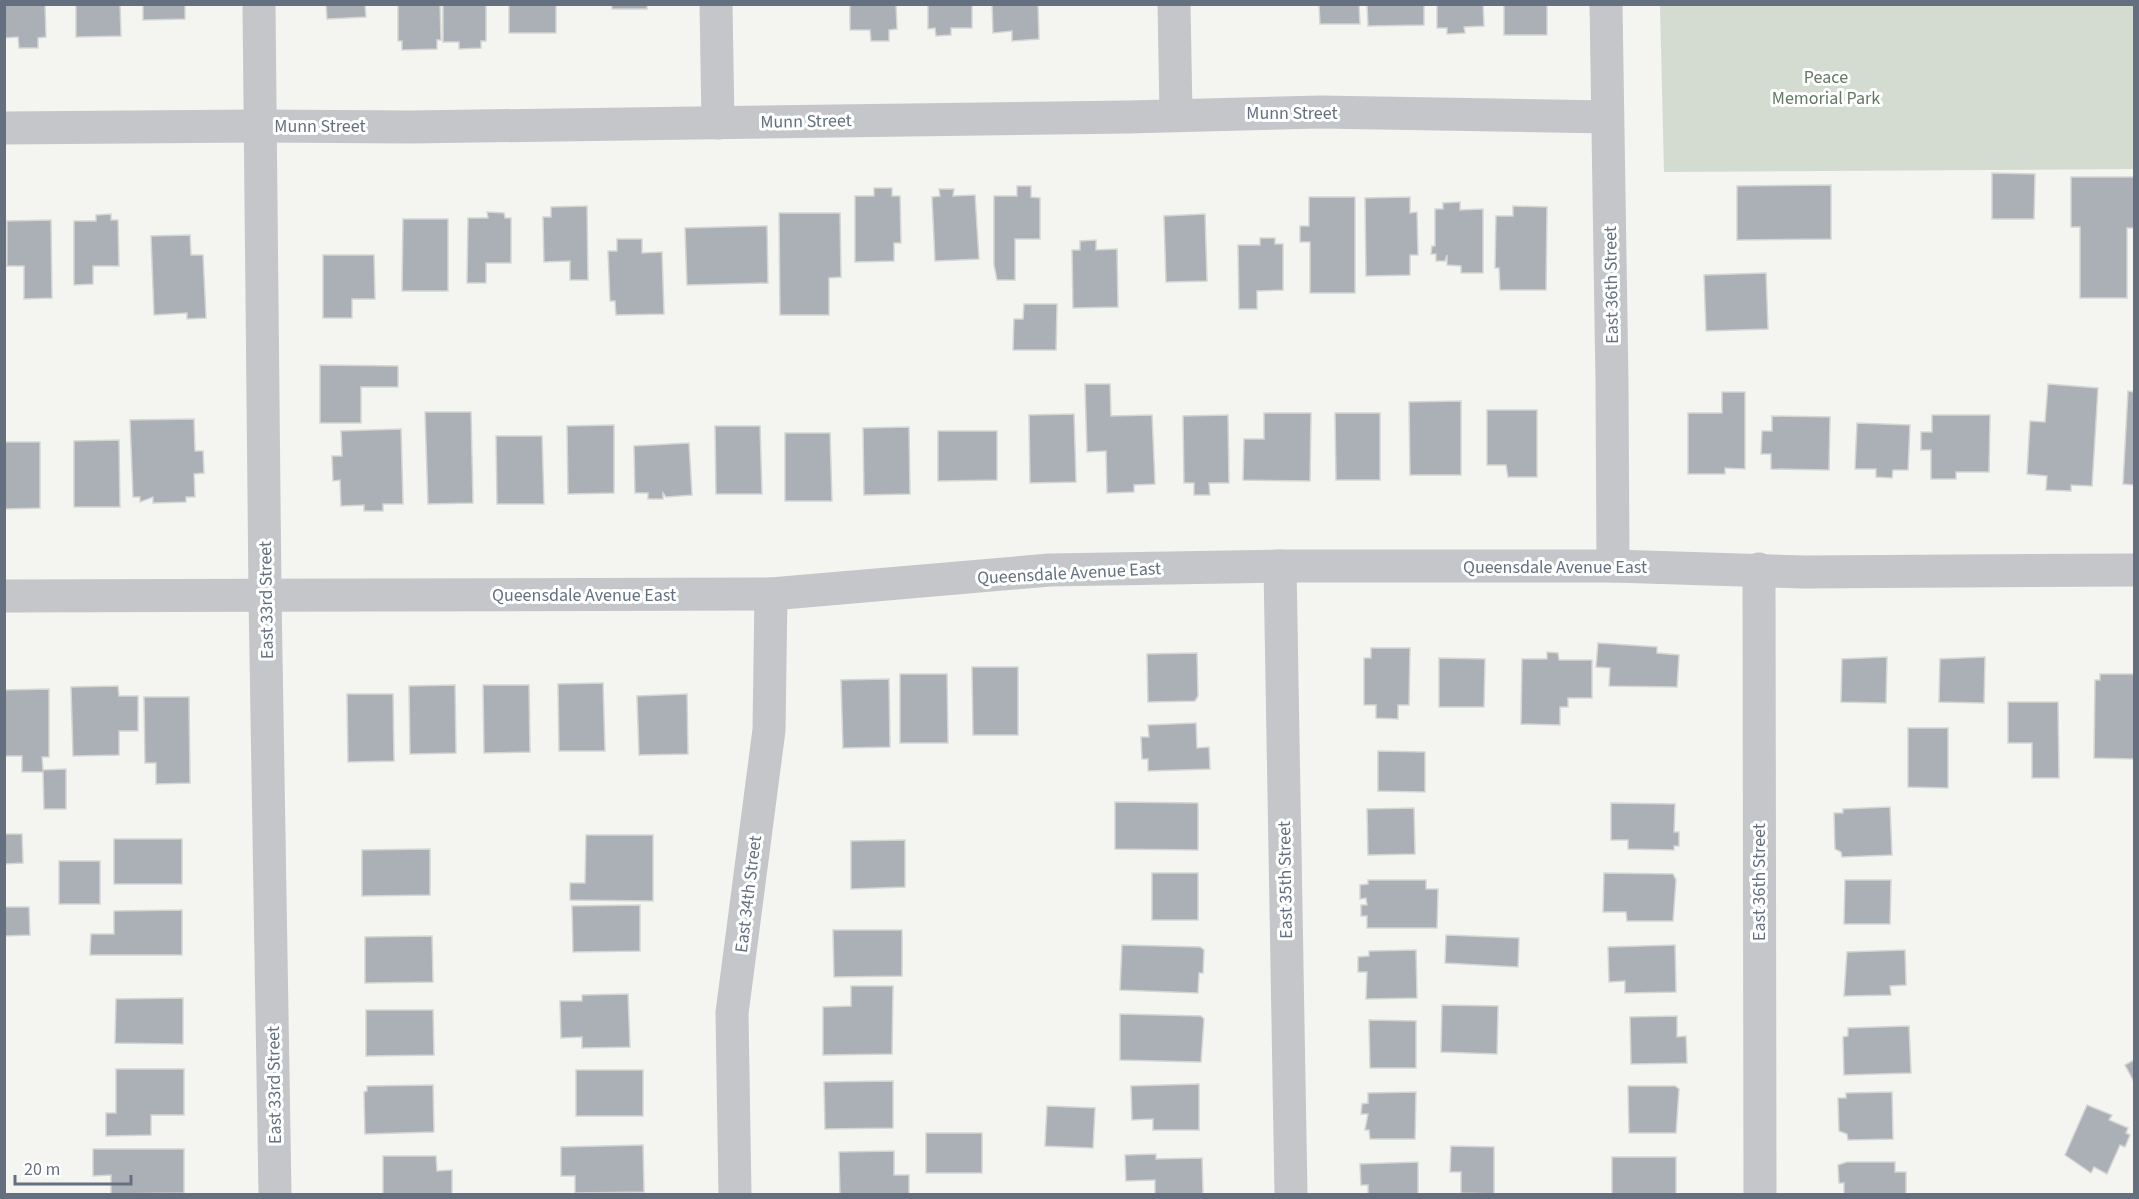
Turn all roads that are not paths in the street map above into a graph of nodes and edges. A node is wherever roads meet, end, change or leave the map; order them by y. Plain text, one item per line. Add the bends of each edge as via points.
1 (259, 4) edge
2 (716, 4) edge
3 (1174, 4) edge
4 (1606, 4) edge
5 (1176, 114) junction
6 (1607, 117) junction
7 (718, 123) junction
8 (259, 126) junction
9 (4, 128) edge
10 (1280, 566) junction
11 (1613, 566) junction
12 (1759, 569) junction
13 (2134, 570) edge
14 (771, 594) junction
15 (4, 596) edge
16 (265, 596) junction
17 (275, 1194) edge
18 (735, 1194) edge
19 (1291, 1194) edge
20 (1760, 1194) edge

1 - 8 street, East 33rd Street
2 - 7 street
3 - 5 street
4 - 6 street, East 36th Street
5 - 6 street, Munn Street via 1320,112
5 - 7 street, Munn Street
6 - 11 street, East 36th Street
7 - 8 street, Munn Street
8 - 9 street, Munn Street
8 - 16 street, East 33rd Street
10 - 11 street, Queensdale Avenue East
10 - 14 street, Queensdale Avenue East via 1050,570
10 - 19 street, East 35th Street
11 - 12 street, Queensdale Avenue East
12 - 13 street, Queensdale Avenue East
12 - 20 street, East 36th Street
14 - 16 street, Queensdale Avenue East
14 - 18 street, East 34th Street via 769,730 732,1012
15 - 16 street, Queensdale Avenue East
16 - 17 street, East 33rd Street

